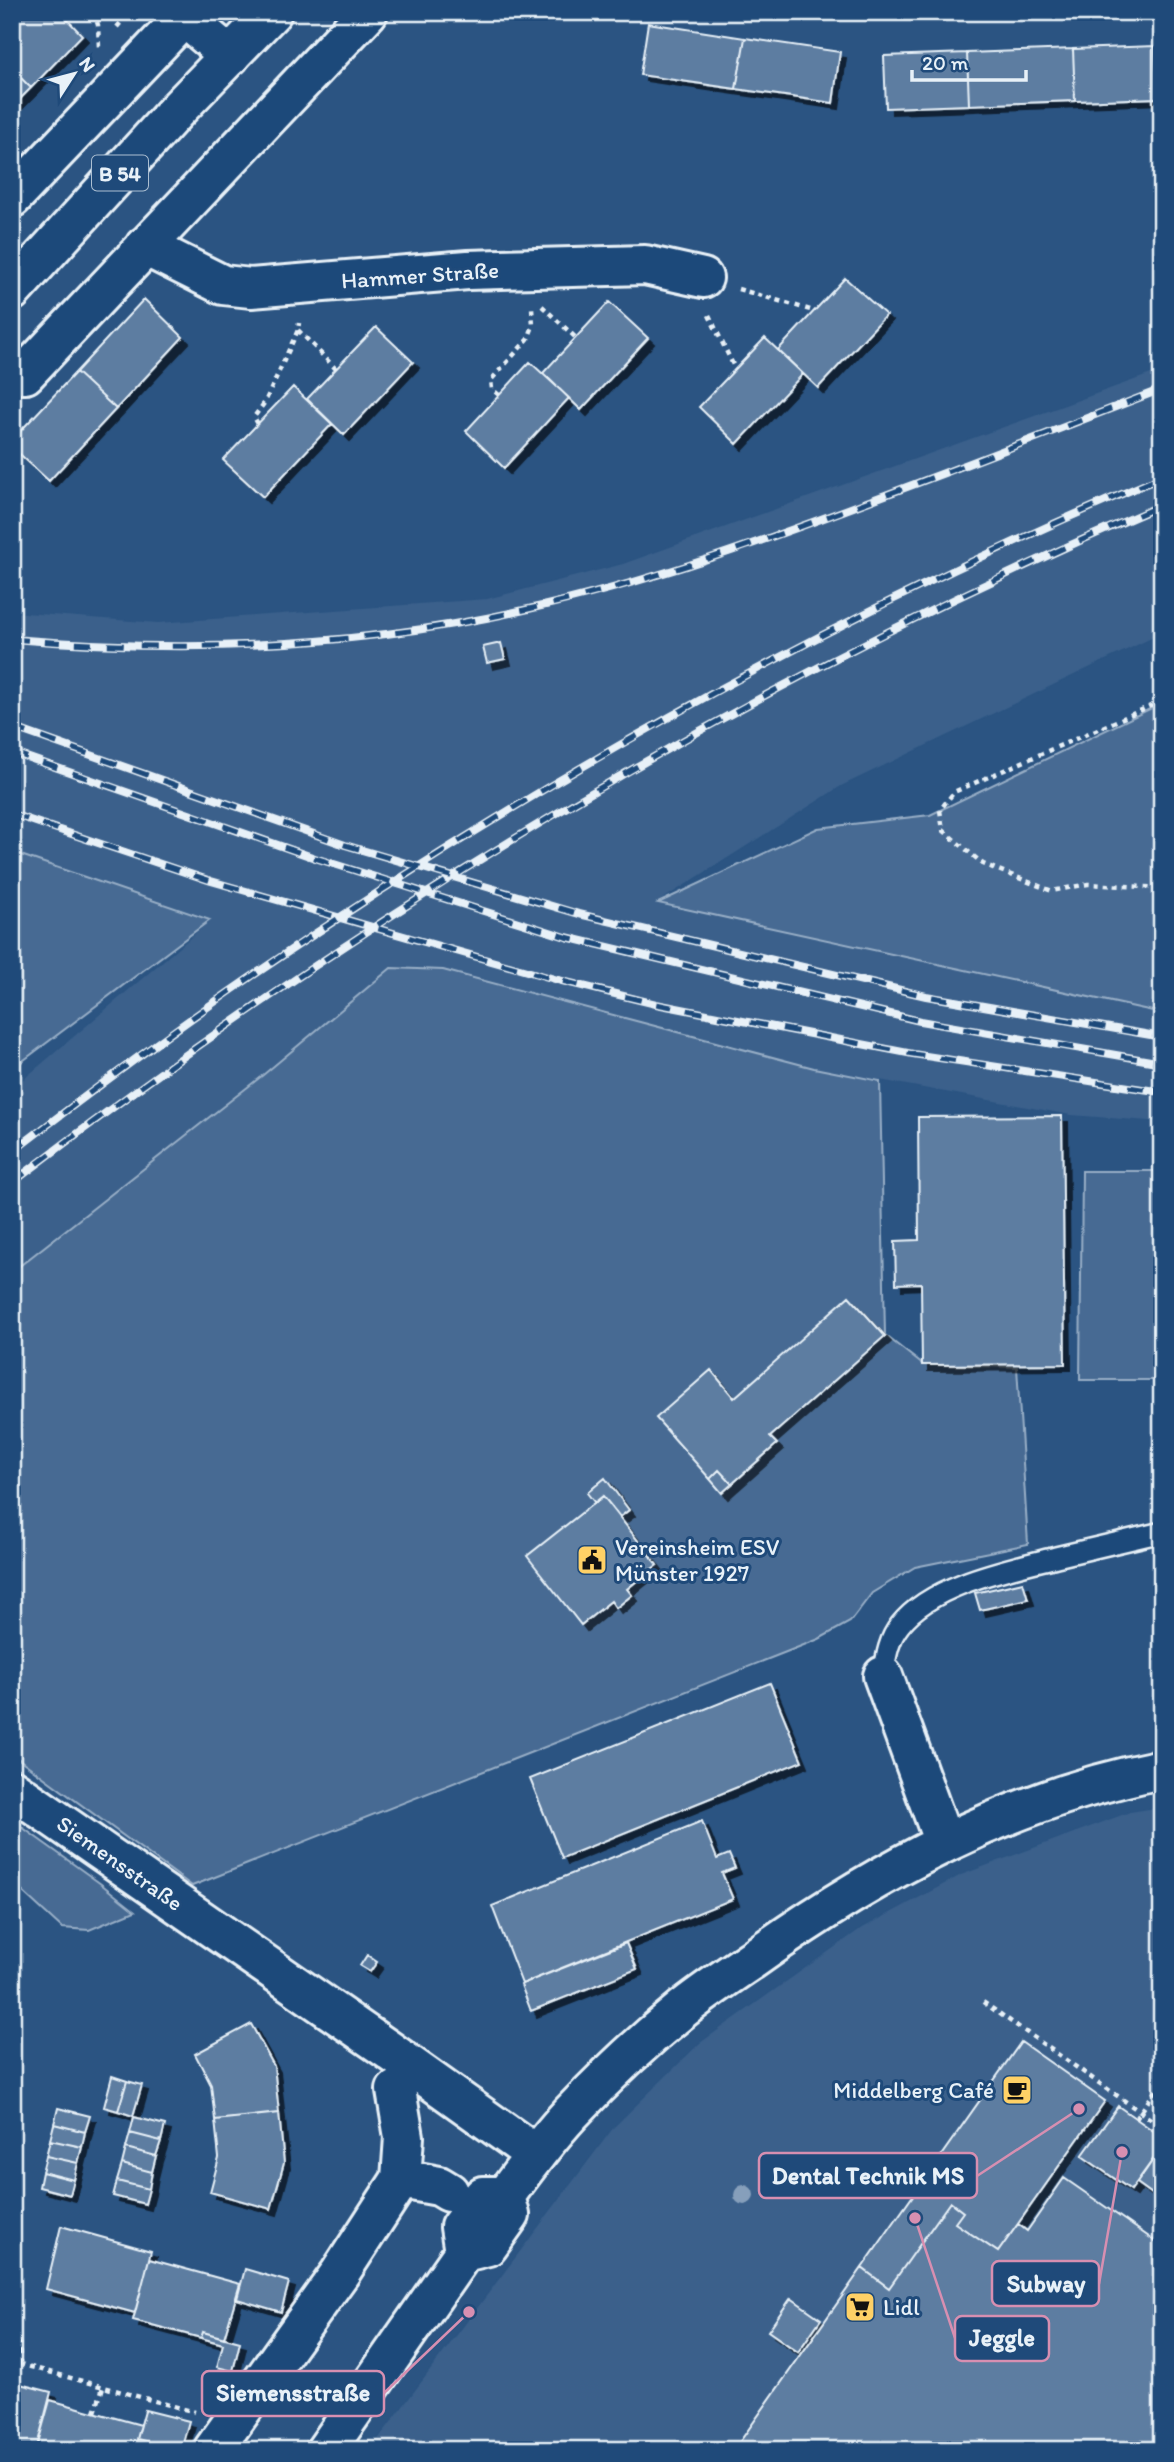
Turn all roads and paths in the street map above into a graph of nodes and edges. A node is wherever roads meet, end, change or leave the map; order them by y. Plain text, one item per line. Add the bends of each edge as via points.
1 (94, 12) edge
2 (272, 12) edge
3 (368, 12) edge
4 (184, 14) edge
5 (99, 48) dead end
6 (230, 56) junction
7 (12, 198) edge
8 (145, 246) junction
9 (702, 278) junction
10 (528, 282) junction
11 (305, 284) junction
12 (12, 291) edge
13 (814, 311) dead end
14 (298, 330) junction
15 (576, 338) dead end
16 (336, 369) dead end
17 (735, 369) dead end
18 (12, 374) edge
19 (499, 396) dead end
20 (258, 424) dead end
21 (1162, 701) edge
22 (1162, 888) edge
23 (1162, 1532) edge
24 (883, 1676) joint
25 (1162, 1769) edge
26 (12, 1789) edge
27 (944, 1843) junction
28 (983, 2002) dead end
29 (1162, 2081) edge
30 (396, 2090) dead end
31 (1140, 2112) junction
32 (1136, 2119) dead end
33 (1162, 2127) edge
34 (536, 2155) junction
35 (401, 2179) junction
36 (449, 2192) dead end
37 (12, 2332) edge
38 (20, 2364) junction
39 (12, 2371) edge
40 (103, 2387) junction
41 (95, 2412) dead end
42 (223, 2436) edge
43 (326, 2450) edge

1 - 5 path
2 - 6 street, B 54
3 - 8 street
4 - 6 street
4 - 7 street, B 54
6 - 12 street, B 54
8 - 11 street, Hammer Straße via 223,285
8 - 18 street via 25,374
9 - 10 street, Hammer Straße via 645,265
9 - 13 path
9 - 17 path via 709,321
10 - 11 street, Hammer Straße via 468,270
10 - 15 path
10 - 19 path via 533,326 528,339 491,380
11 - 14 path
14 - 16 path
14 - 20 path via 254,417
21 - 22 path via 954,792 940,810 943,830 983,864 1052,891 1088,884
23 - 24 lane via 993,1573 955,1587 924,1604 900,1625 888,1647
24 - 27 street
25 - 27 street via 1111,1779 1027,1807
26 - 34 street, Siemensstraße
27 - 34 street via 816,1914 680,2011 571,2113
28 - 31 path
29 - 31 path
30 - 35 street via 404,2137
31 - 32 path
31 - 33 path
34 - 43 street via 505,2196 510,2215 488,2246 464,2252
35 - 36 street
35 - 42 street
37 - 38 path via 19,2344
38 - 39 path
38 - 40 path
40 - 41 path
40 - 42 path

